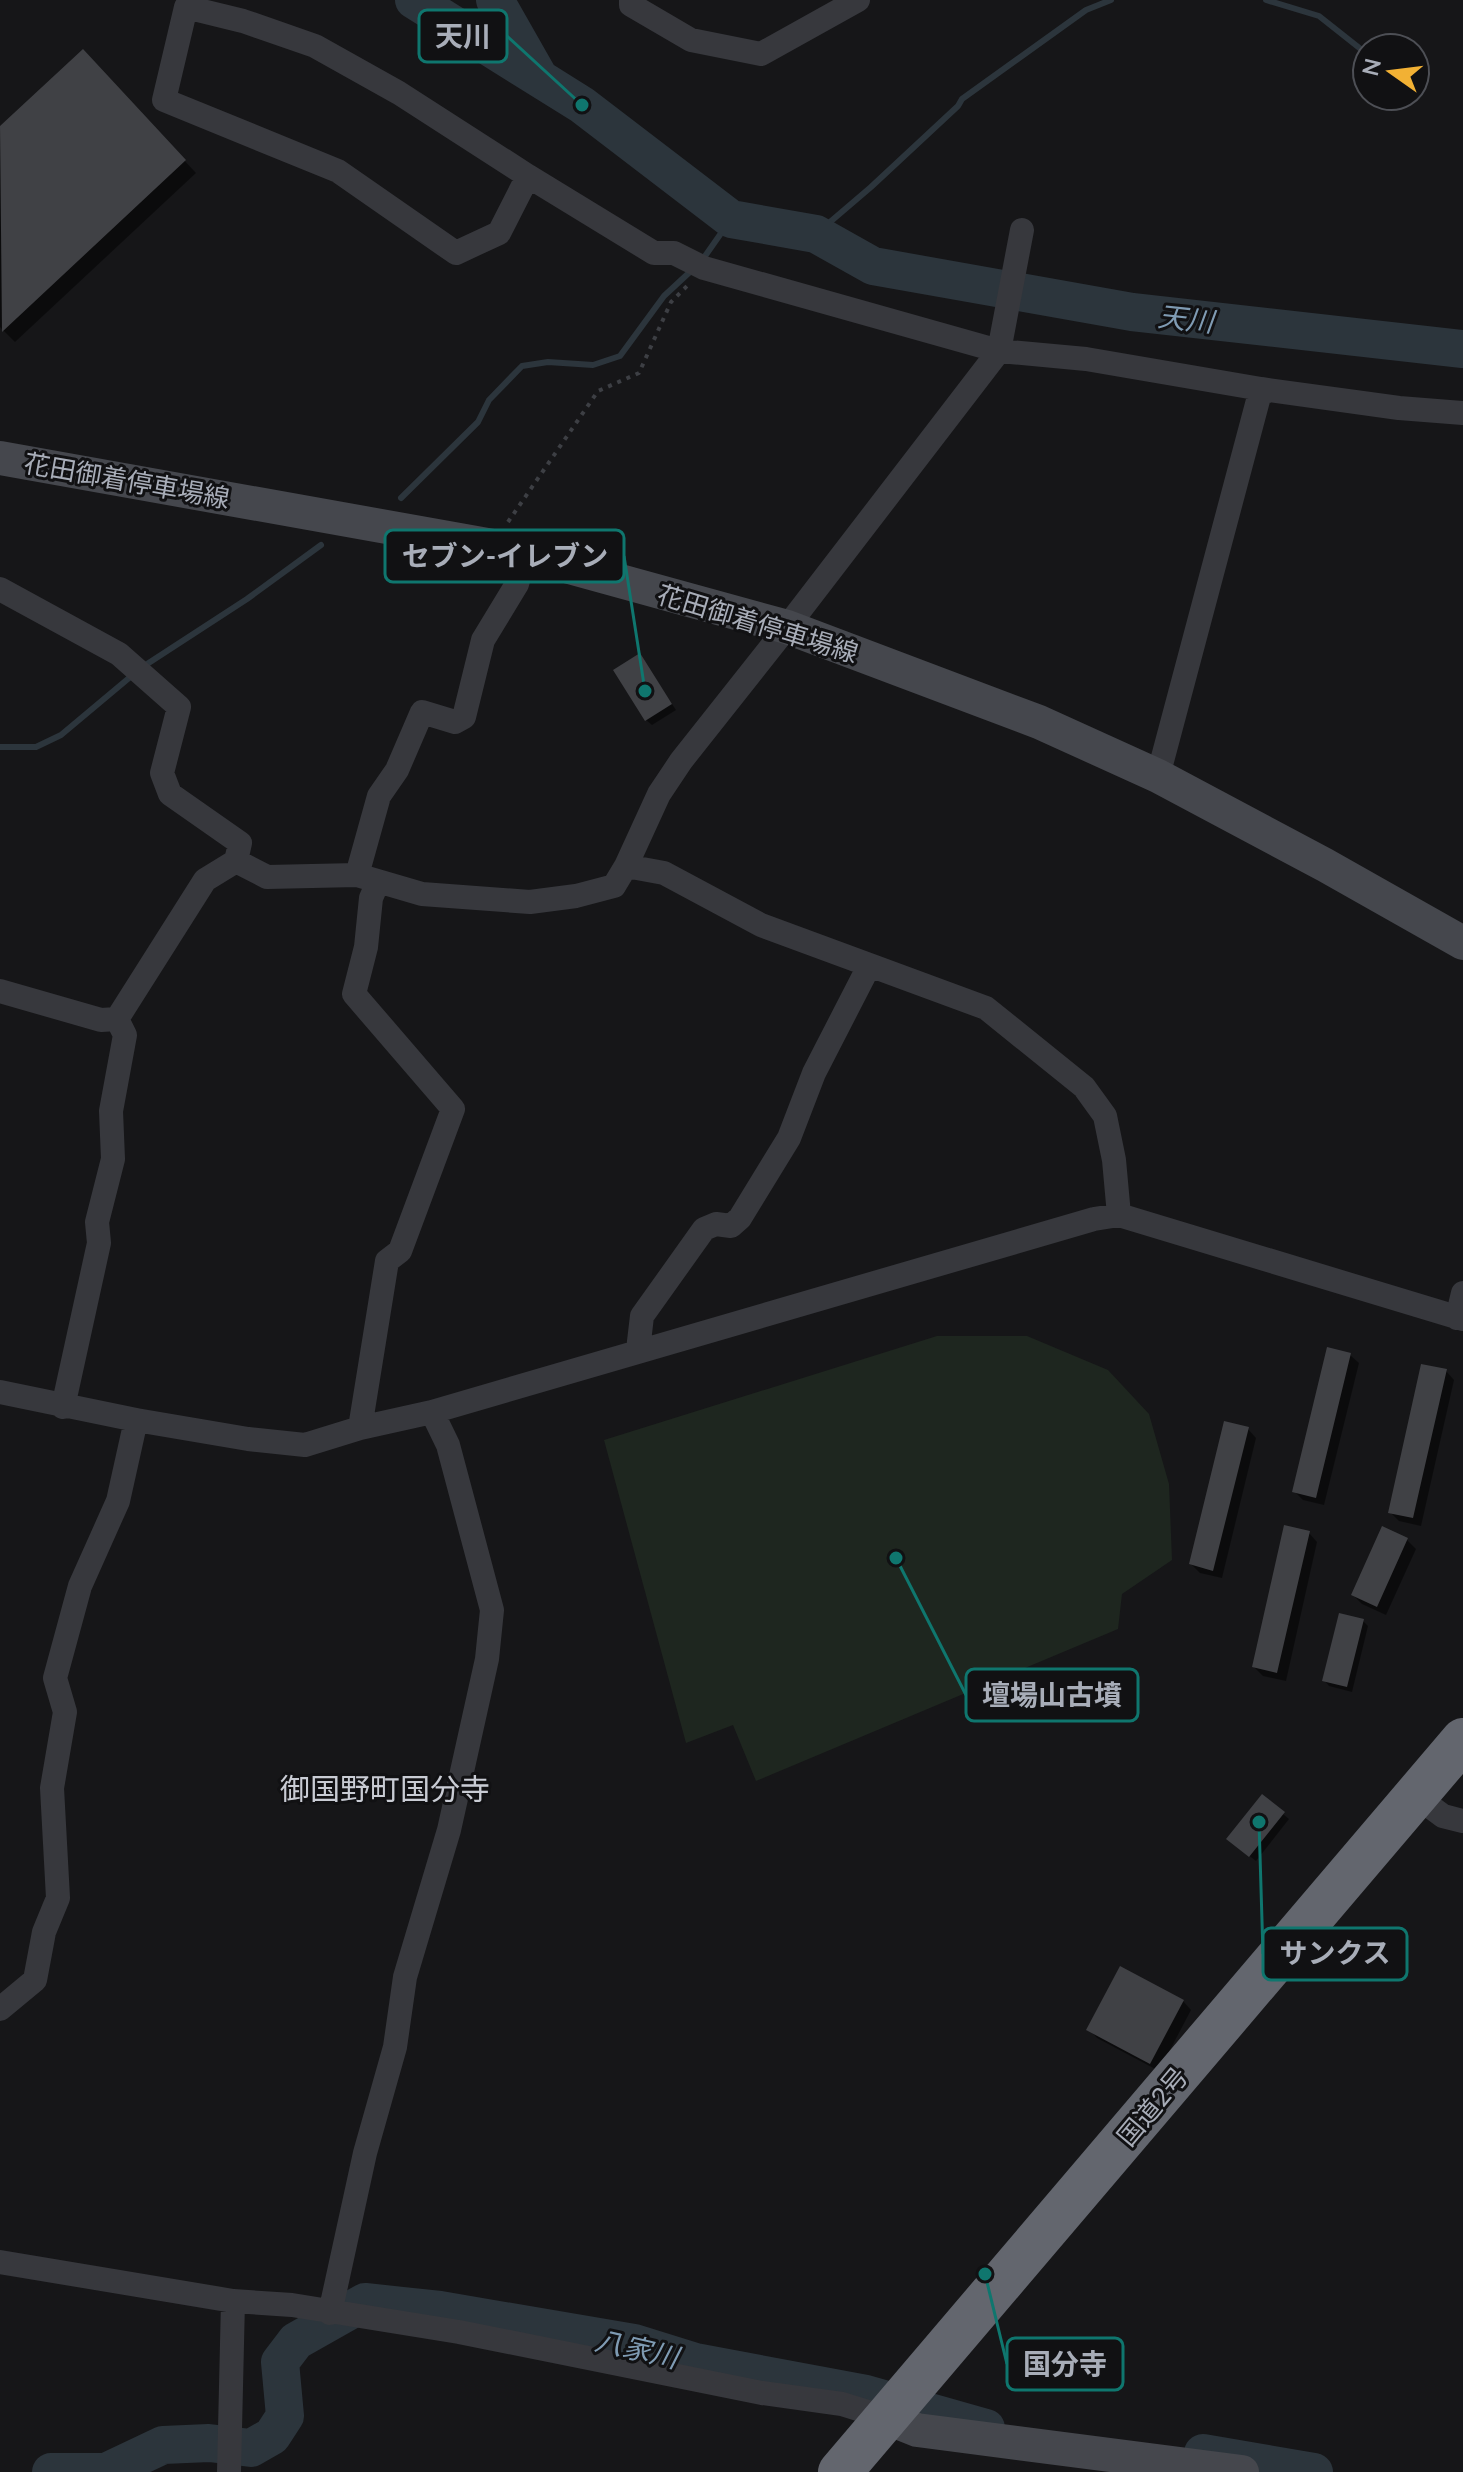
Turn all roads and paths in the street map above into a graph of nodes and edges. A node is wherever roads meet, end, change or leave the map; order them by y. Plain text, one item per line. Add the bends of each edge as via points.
1 (631, 0) edge
2 (858, 0) edge
3 (528, 176) junction
4 (1022, 230) dead end
5 (704, 268) junction
6 (999, 351) junction
7 (1261, 389) junction
8 (1463, 413) edge
9 (0, 458) edge
10 (493, 546) junction
11 (525, 555) junction
12 (0, 589) edge
13 (787, 627) junction
14 (1158, 776) junction
15 (236, 861) junction
16 (626, 866) junction
17 (368, 879) junction
18 (1463, 943) edge
19 (869, 966) junction
20 (0, 991) edge
21 (117, 1019) junction
22 (1119, 1215) junction
23 (1463, 1293) edge
24 (1460, 1318) edge
25 (638, 1350) junction
26 (0, 1392) edge
27 (63, 1407) junction
28 (432, 1412) junction
29 (136, 1420) junction
30 (360, 1428) junction
31 (1463, 1740) edge
32 (1416, 1796) junction
33 (1463, 1821) edge
34 (0, 2009) edge
35 (0, 2262) edge
36 (233, 2301) junction
37 (330, 2313) junction
38 (887, 2418) junction
39 (229, 2472) edge
40 (840, 2472) edge
41 (1242, 2472) edge

1 - 2 street via 631,5 691,40 761,54
3 - 3 street via 499,233 456,253 338,171 164,100 186,7 315,46
3 - 5 street via 654,253 674,253
4 - 6 street
5 - 6 street
5 - 10 path via 671,302 639,373 598,391
6 - 7 street via 1086,359
6 - 13 street
7 - 8 street
7 - 14 street
9 - 10 main road, 花田御着停車場線
10 - 11 main road, 花田御着停車場線
11 - 13 main road, 花田御着停車場線
11 - 17 street via 517,584 483,640 464,717 455,722 422,712 397,770 379,796
12 - 15 street via 119,654 179,707 162,773 170,794 240,843
13 - 14 main road, 花田御着停車場線 via 1039,722
13 - 16 street via 681,761 659,794
14 - 18 main road, 花田御着停車場線
15 - 17 street via 267,877
15 - 21 street via 205,880
16 - 17 street via 614,886 530,902 422,894
16 - 19 street via 664,873 761,925
17 - 30 street via 366,947 354,994 453,1109 400,1251 387,1261
19 - 22 street via 986,1008 1084,1087 1105,1116
19 - 25 street via 814,1073 789,1138 740,1218 731,1226 704,1229 642,1316
20 - 21 street via 101,1020
21 - 27 street via 125,1035 111,1111 113,1159
22 - 24 street
22 - 25 street
23 - 24 street
25 - 28 street
26 - 27 street
27 - 29 street
28 - 30 street
28 - 37 street via 448,1445 492,1610 487,1659 449,1830 405,1977 395,2047
29 - 30 street via 305,1445
29 - 34 street via 118,1501 80,1586 55,1678 65,1712 52,1788 58,1898 44,1932 35,1980
31 - 32 highway, 国道2号
32 - 33 street via 1443,1816
32 - 38 highway, 国道2号
35 - 36 street
36 - 37 street
36 - 39 street
37 - 38 street via 842,2404
38 - 40 highway, 国道2号
38 - 41 main road via 917,2430

